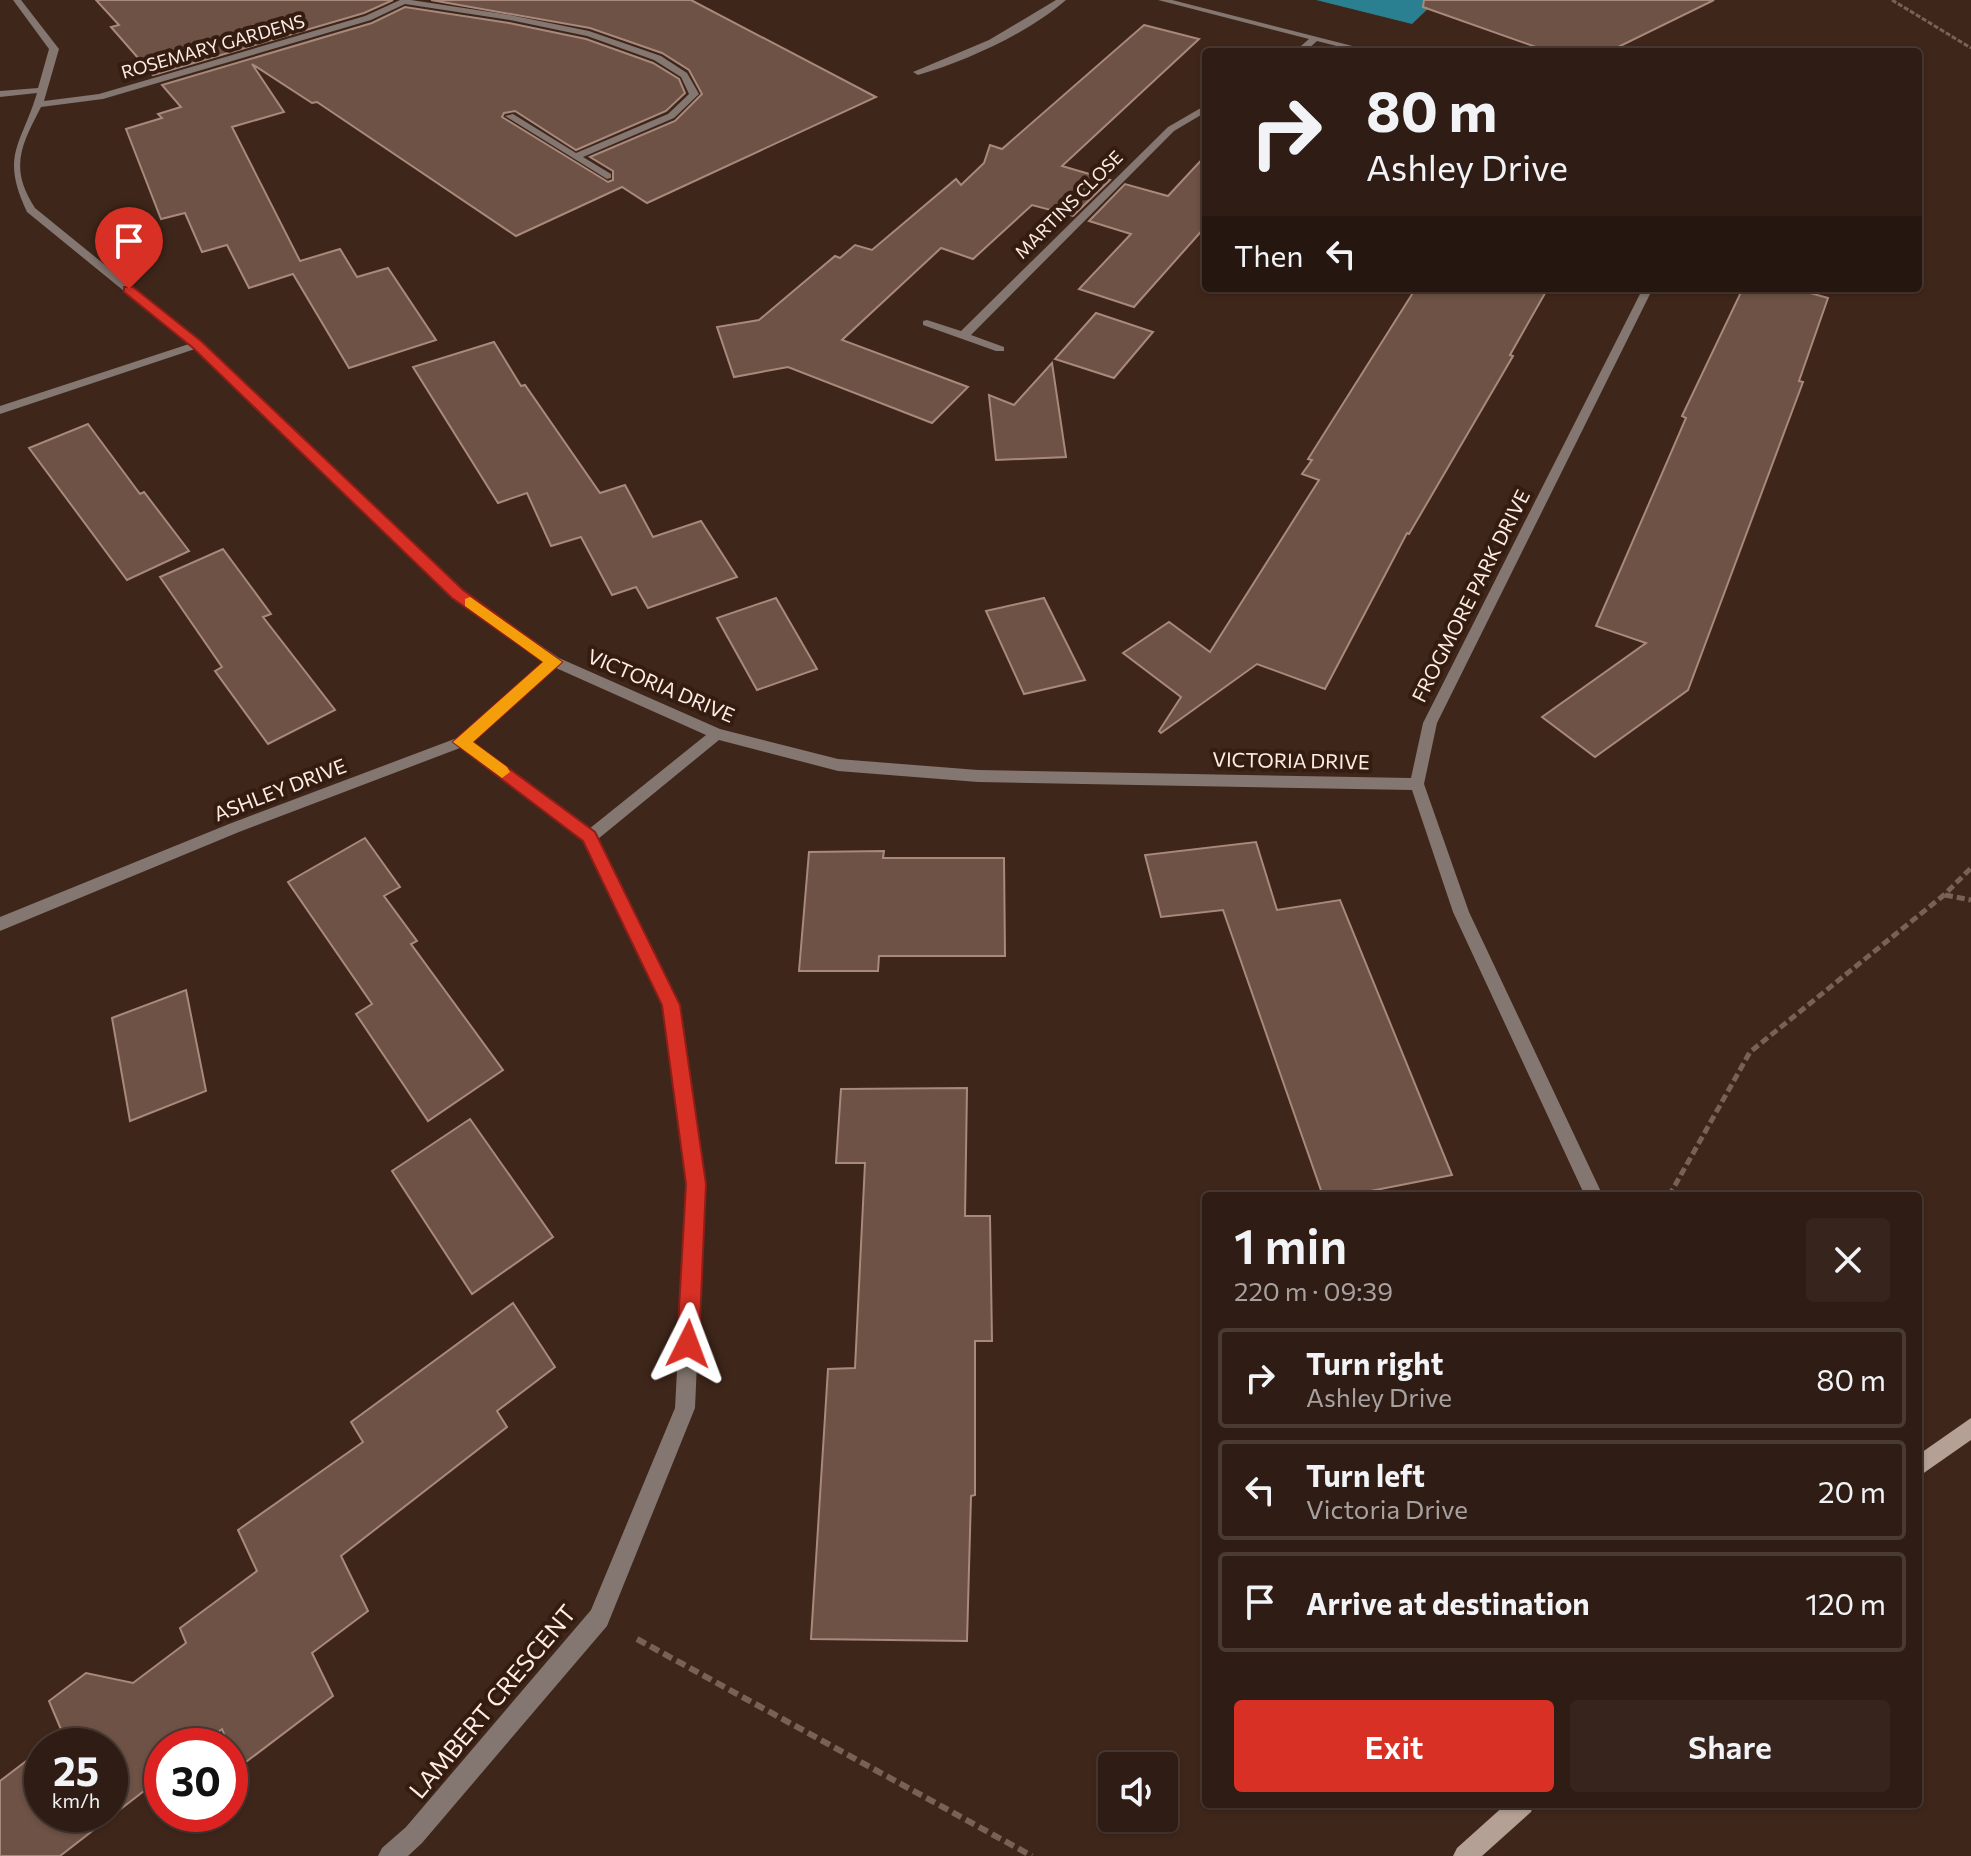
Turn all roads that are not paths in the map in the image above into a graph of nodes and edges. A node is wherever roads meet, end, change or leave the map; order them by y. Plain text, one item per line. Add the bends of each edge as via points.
1 (17, 0) edge
2 (1062, 0) edge
3 (1162, 0) edge
4 (406, 1) edge
5 (1316, 38) junction
6 (1304, 48) edge
7 (1355, 48) edge
8 (918, 72) dead end
9 (43, 90) junction
10 (0, 94) edge
11 (38, 105) junction
12 (1202, 110) edge
13 (510, 116) dead end
14 (575, 157) junction
15 (607, 176) dead end
16 (1646, 292) edge
17 (927, 323) dead end
18 (963, 336) junction
19 (197, 345) junction
20 (1000, 349) dead end
21 (0, 410) edge
22 (554, 662) junction
23 (717, 734) junction
24 (462, 742) junction
25 (1417, 784) junction
26 (589, 837) junction
27 (0, 924) edge
28 (1592, 1192) edge
29 (1971, 1428) edge
30 (1922, 1464) edge
31 (1519, 1808) edge
32 (390, 1856) edge
33 (1465, 1856) edge

1 - 9 street via 54,49
2 - 8 street via 1009,35 955,62
3 - 5 street
4 - 11 street, ROSEMARY GARDENS via 368,18 100,97
4 - 14 street via 599,37 648,53 684,74 694,94 671,116
5 - 6 street
5 - 7 street
9 - 10 street
9 - 11 street
11 - 19 street, VICTORIA DRIVE via 13,147 10,164 18,195
12 - 18 street, MARTINS CLOSE via 1171,129
13 - 14 street
14 - 15 street
16 - 25 street, FROGMORE PARK DRIVE via 1430,723
17 - 18 street
18 - 20 street
19 - 21 street
19 - 22 street, VICTORIA DRIVE via 458,594
22 - 23 street, VICTORIA DRIVE
22 - 24 street, ASHLEY DRIVE
23 - 25 street, VICTORIA DRIVE via 838,765 978,776
23 - 26 street
24 - 26 street, LAMBERT CRESCENT
24 - 27 street, ASHLEY DRIVE
25 - 28 street via 1461,912
26 - 32 street, LAMBERT CRESCENT via 671,1005 696,1184 685,1408 599,1618 414,1835
29 - 30 main road
31 - 33 main road

